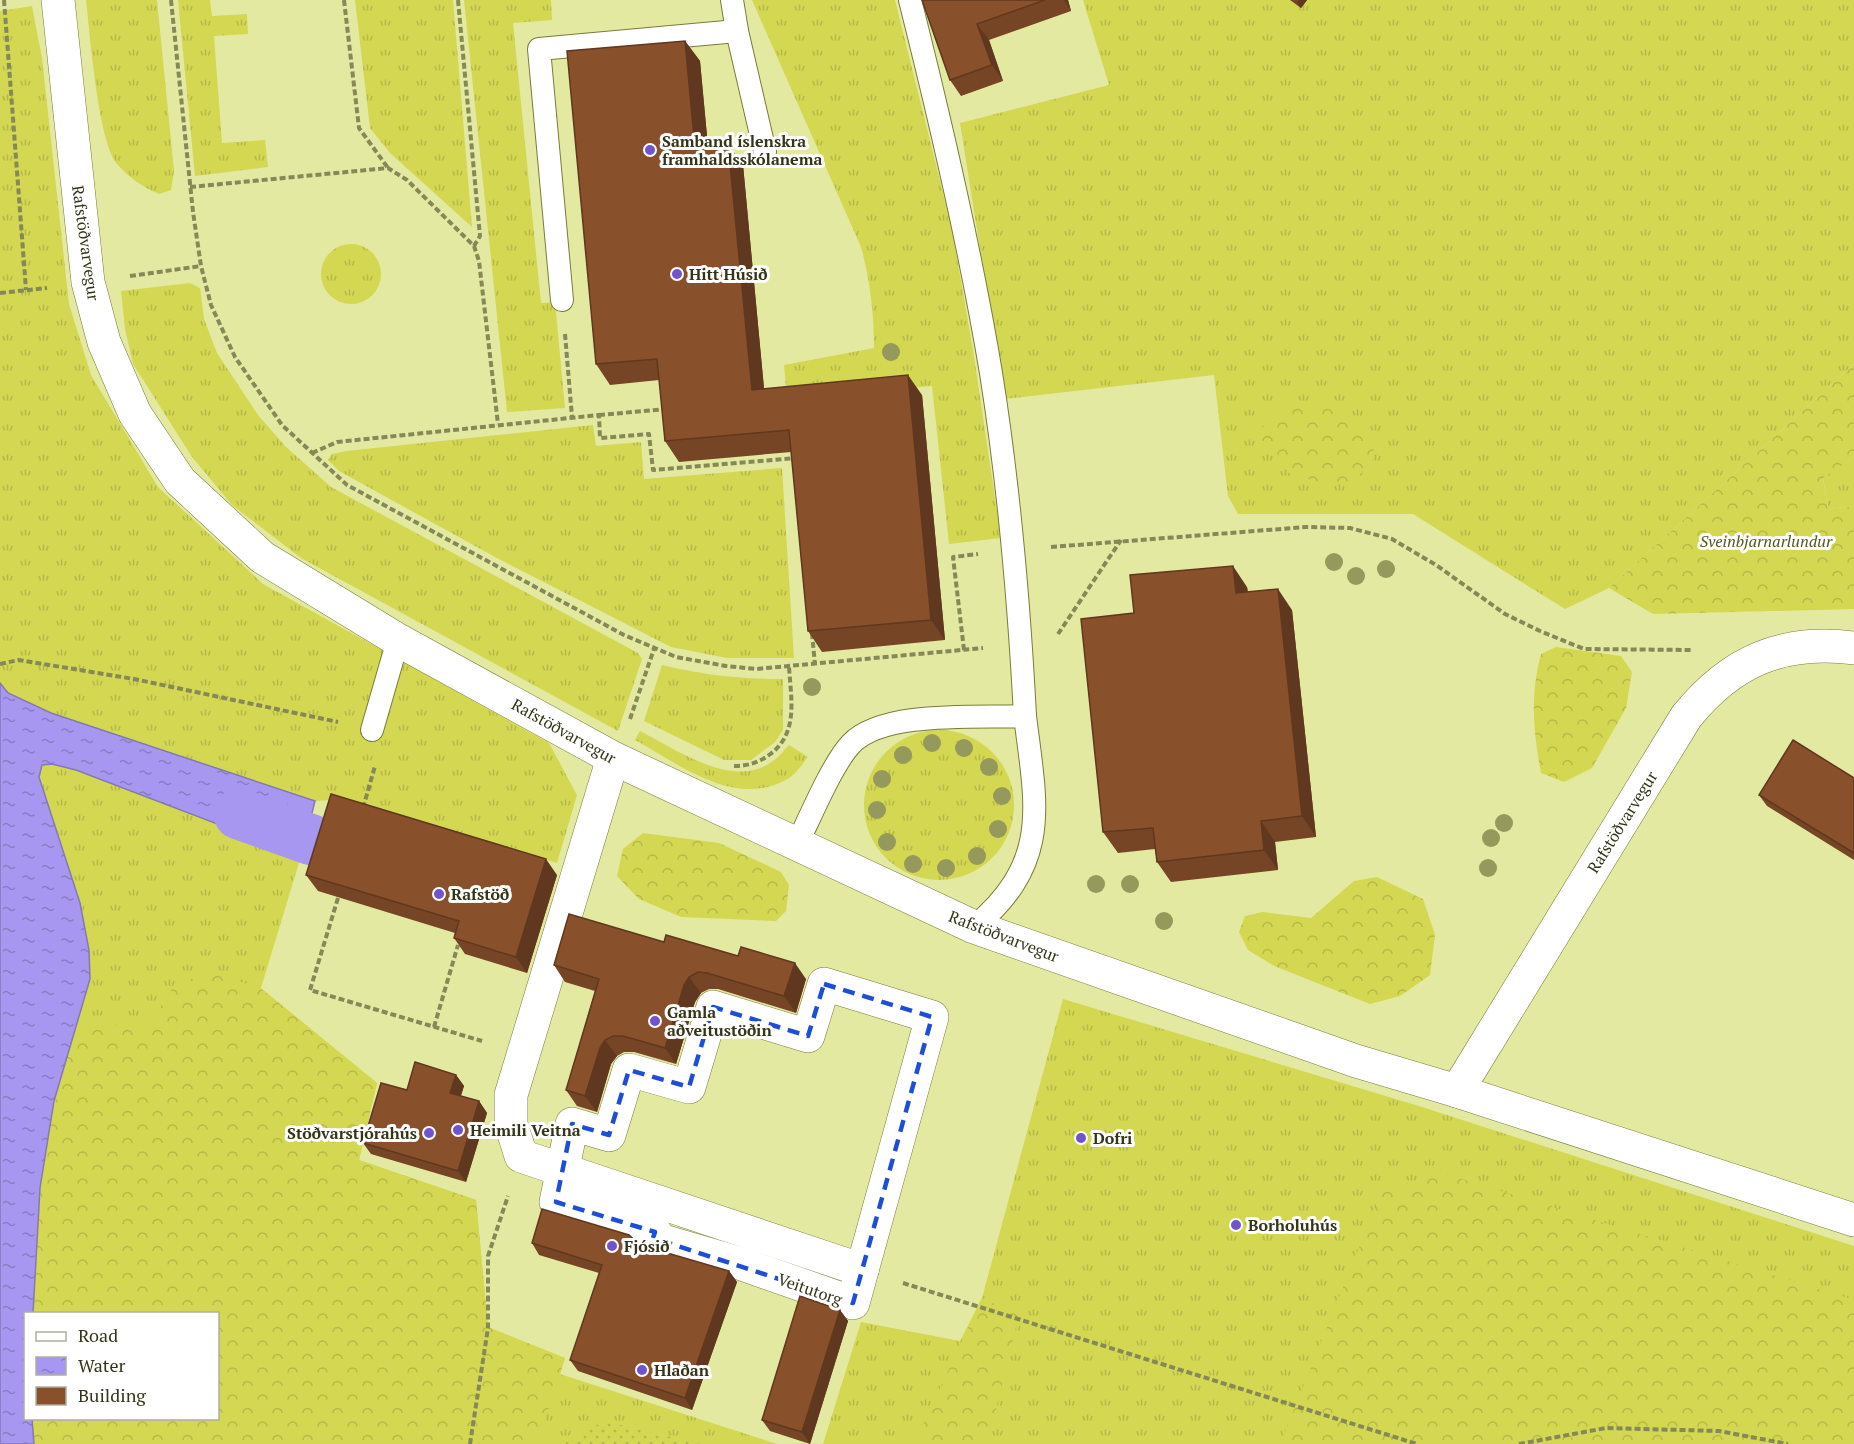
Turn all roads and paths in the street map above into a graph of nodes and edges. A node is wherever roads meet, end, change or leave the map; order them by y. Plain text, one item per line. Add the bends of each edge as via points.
1 (3, 0) edge
2 (58, 0) edge
3 (171, 0) edge
4 (344, 0) edge
5 (458, 0) edge
6 (732, 0) edge
7 (910, 0) edge
8 (737, 31) junction
9 (765, 152) dead end
10 (388, 168) junction
11 (190, 187) junction
12 (474, 246) junction
13 (201, 266) junction
14 (126, 277) dead end
15 (55, 287) dead end
16 (26, 290) junction
17 (0, 293) edge
18 (562, 300) joint
19 (669, 408) edge
20 (599, 415) junction
21 (572, 417) junction
22 (498, 424) junction
23 (312, 453) junction
24 (799, 469) edge
25 (1013, 550) junction
26 (812, 630) edge
27 (398, 640) junction
28 (654, 648) junction
29 (1854, 648) edge
30 (964, 650) dead end
31 (1702, 651) dead end
32 (937, 653) dead end
33 (0, 664) edge
34 (815, 665) junction
35 (789, 667) junction
36 (1025, 716) junction
37 (629, 720) junction
38 (640, 725) dead end
39 (372, 730) junction
40 (613, 758) junction
41 (729, 765) dead end
42 (361, 816) edge
43 (795, 846) junction
44 (338, 898) edge
45 (974, 927) junction
46 (458, 945) edge
47 (434, 1027) junction
48 (524, 1053) junction
49 (1457, 1091) junction
50 (521, 1156) junction
51 (562, 1169) junction
52 (1854, 1220) edge
53 (862, 1270) junction
54 (470, 1444) edge
55 (1417, 1444) edge
56 (1519, 1444) edge
57 (1788, 1444) edge

1 - 16 path
2 - 27 street, Rafstöðvarvegur via 88,282 104,342 135,414 180,481 262,557
3 - 11 path
4 - 10 path via 359,128
5 - 12 path via 480,236
6 - 8 lane
7 - 25 lane via 942,130 991,371
8 - 9 lane
8 - 18 lane via 540,49
10 - 11 path
10 - 12 path via 406,180
11 - 13 path
12 - 22 path
13 - 14 path
13 - 23 path via 211,305 235,357 282,425
15 - 16 path
16 - 17 path
18 - 21 path
19 - 20 path
20 - 21 path
20 - 24 path via 600,438 649,434 653,470 798,458
21 - 22 path
22 - 23 path via 337,442
23 - 28 path via 347,485
25 - 30 path via 953,557
25 - 31 path via 1306,527 1350,528 1392,539 1505,614 1584,648
25 - 36 lane
26 - 34 path
27 - 39 lane
27 - 40 street, Rafstöðvarvegur
28 - 35 path via 676,657 726,666
28 - 37 path
29 - 49 street, Rafstöðvarvegur via 1801,646 1771,653 1746,664 1703,696 1686,717
32 - 34 path
33 - 39 path via 19,660 134,679
34 - 35 path
35 - 41 path via 791,724 787,737 758,763
36 - 43 lane via 893,722 865,732 839,762
36 - 45 lane via 1034,789 1034,835 1026,862 1012,887
37 - 38 path
37 - 40 path
39 - 42 path via 378,756
40 - 43 street, Rafstöðvarvegur
40 - 48 street
43 - 45 street, Rafstöðvarvegur
44 - 47 path via 310,990
45 - 49 street, Rafstöðvarvegur via 1356,1062
46 - 47 path
47 - 48 path
48 - 50 street via 512,1095 511,1124
49 - 52 street, Rafstöðvarvegur
50 - 51 street
50 - 54 path via 488,1256 488,1328
51 - 53 street
51 - 53 street via 572,1124 609,1135 629,1070 689,1088 712,1007 808,1035 824,984 932,1017
53 - 55 path
56 - 57 path via 1606,1428 1719,1431

